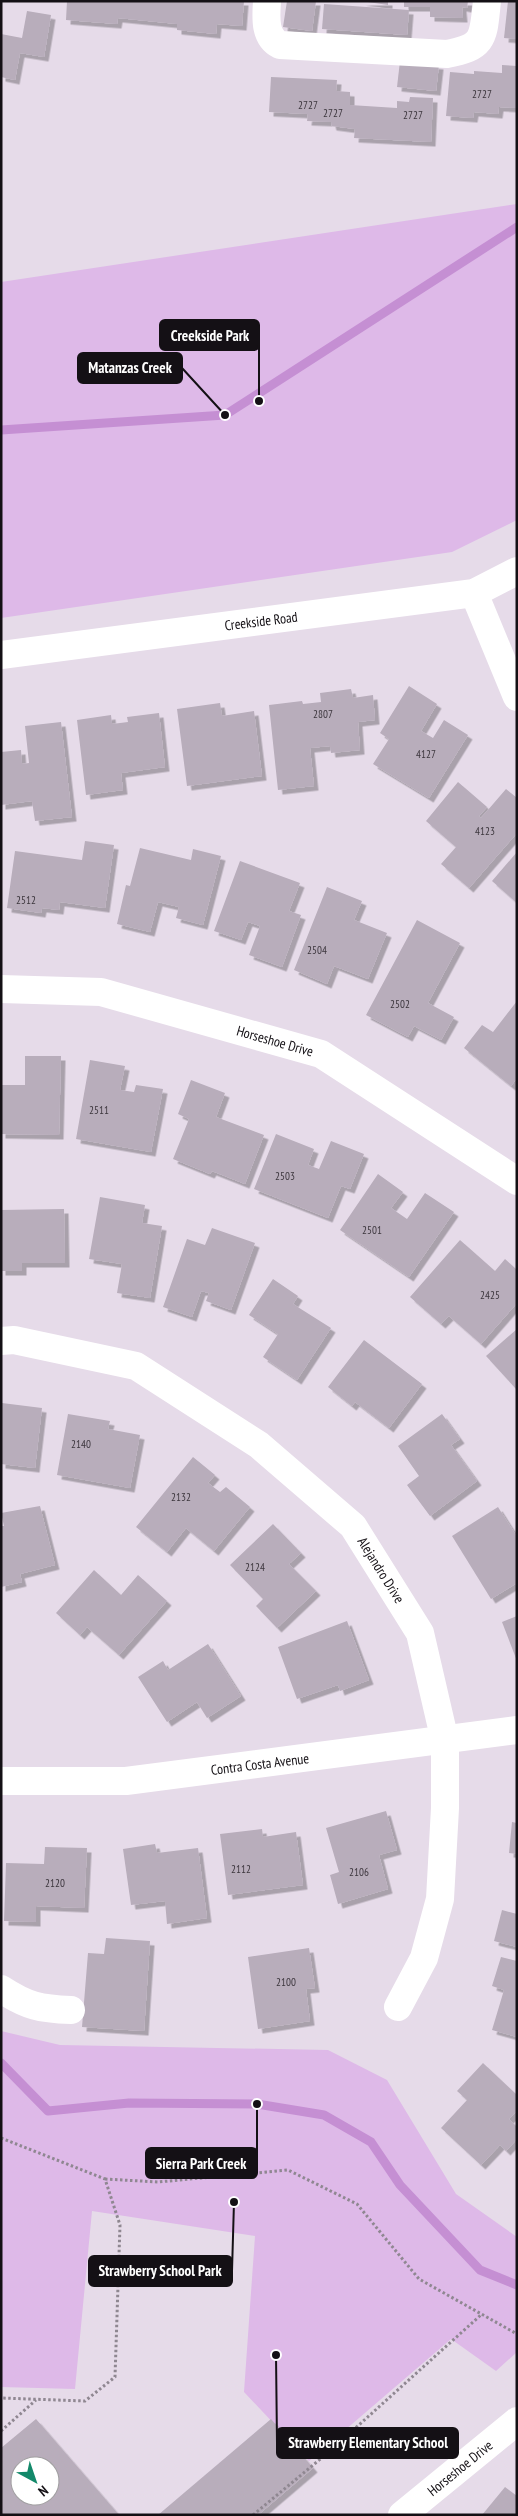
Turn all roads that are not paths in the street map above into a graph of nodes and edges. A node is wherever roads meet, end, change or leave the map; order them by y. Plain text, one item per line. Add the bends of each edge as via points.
1 (267, 1) edge
2 (487, 1) edge
3 (517, 571) edge
4 (474, 593) junction
5 (1, 655) edge
6 (517, 697) edge
7 (1, 989) edge
8 (517, 1181) edge
9 (1, 1341) edge
10 (517, 1730) edge
11 (445, 1741) junction
12 (1, 1781) edge
13 (1, 1988) edge
14 (398, 2007) dead end
15 (71, 2010) dead end
16 (517, 2422) edge
17 (402, 2515) edge

1 - 2 street via 266,21 270,36 280,45 447,54 473,48 479,42 483,35
3 - 4 street, Creekside Road
4 - 5 street, Creekside Road
4 - 6 street
7 - 8 street, Horseshoe Drive via 101,992 321,1054
9 - 11 street, Alejandro Drive via 14,1340 136,1366 259,1445 353,1526 420,1633
10 - 11 street, Contra Costa Avenue
11 - 12 street, Contra Costa Avenue via 126,1781
11 - 14 street, Alejandro Drive via 440,1899 424,1958
13 - 15 street via 23,2003 45,2009
16 - 17 street, Horseshoe Drive

